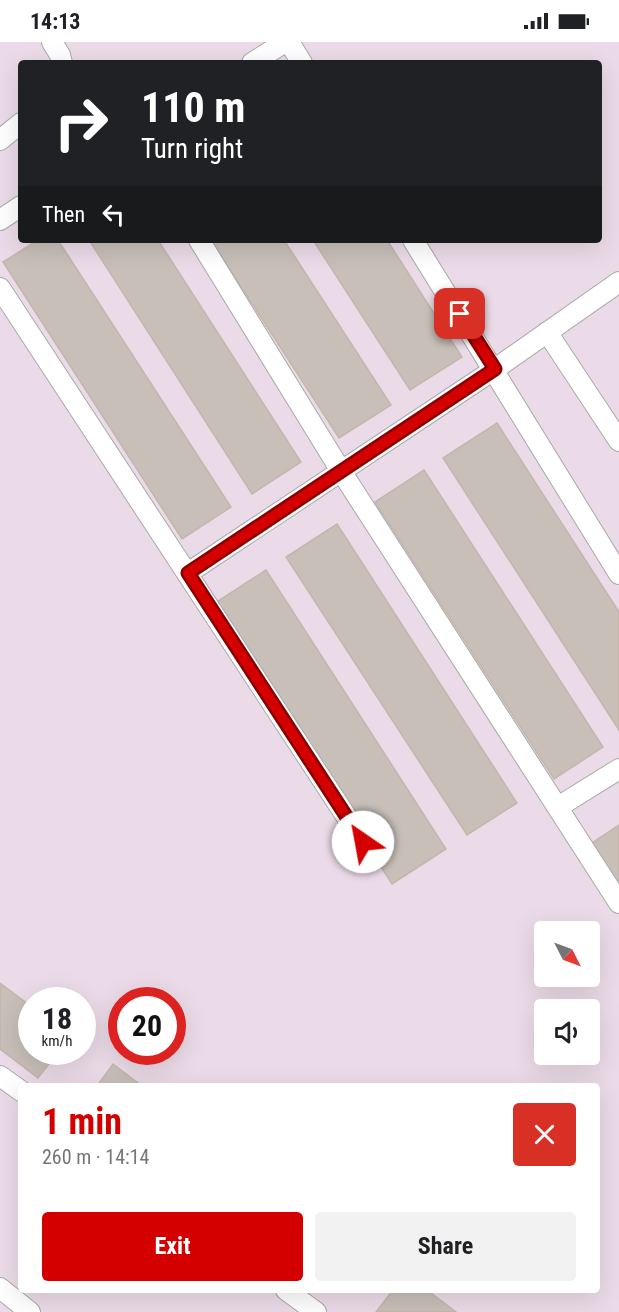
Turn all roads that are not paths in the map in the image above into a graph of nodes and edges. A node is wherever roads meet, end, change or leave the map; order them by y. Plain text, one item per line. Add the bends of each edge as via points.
1 (52, 42) edge
2 (287, 42) edge
3 (61, 60) edge
4 (257, 60) edge
5 (300, 60) edge
6 (18, 125) edge
7 (0, 140) edge
8 (18, 208) edge
9 (0, 220) edge
10 (201, 243) edge
11 (415, 243) edge
12 (619, 282) edge
13 (0, 288) edge
14 (547, 332) junction
15 (495, 369) junction
16 (619, 441) edge
17 (341, 471) junction
18 (188, 573) junction
19 (619, 574) edge
20 (619, 769) edge
21 (558, 807) junction
22 (363, 842) dead end
23 (619, 903) edge
24 (0, 1076) edge
25 (18, 1089) edge
26 (0, 1288) edge
27 (290, 1293) edge
28 (30, 1312) edge
29 (316, 1312) edge

1 - 3 lane
2 - 4 lane
2 - 5 lane
6 - 7 lane
8 - 9 lane
10 - 17 lane
11 - 15 lane
12 - 14 lane
13 - 18 lane
14 - 15 lane
14 - 16 lane
15 - 17 lane
15 - 19 lane
17 - 18 lane
17 - 21 lane
18 - 22 lane
20 - 21 lane
21 - 23 lane
24 - 25 lane
26 - 28 lane
27 - 29 lane

